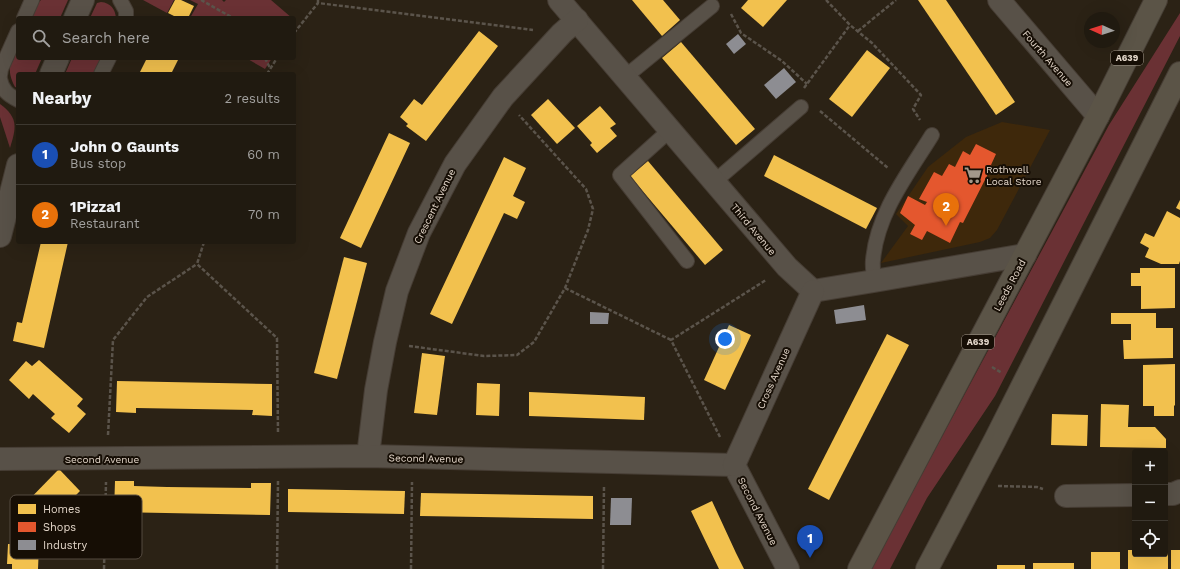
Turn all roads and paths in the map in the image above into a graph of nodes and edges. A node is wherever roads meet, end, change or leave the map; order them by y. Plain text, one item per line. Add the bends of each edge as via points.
1 (32, 0) edge
2 (83, 0) edge
3 (120, 0) edge
4 (201, 0) edge
5 (559, 0) edge
6 (826, 0) edge
7 (896, 0) edge
8 (999, 0) edge
9 (1156, 0) edge
10 (318, 1) edge
11 (712, 6) dead end
12 (730, 13) dead end
13 (25, 16) edge
14 (76, 16) edge
15 (126, 16) edge
16 (229, 16) edge
17 (299, 25) joint
18 (850, 25) junction
19 (569, 27) junction
20 (296, 30) edge
21 (858, 31) junction
22 (16, 35) edge
23 (57, 60) edge
24 (108, 60) edge
25 (266, 60) edge
26 (276, 60) edge
27 (270, 68) junction
28 (52, 72) edge
29 (102, 72) edge
30 (268, 72) edge
31 (1180, 73) edge
32 (0, 75) edge
33 (625, 77) junction
34 (0, 79) edge
35 (807, 84) junction
36 (802, 92) dead end
37 (503, 97) junction
38 (16, 99) edge
39 (801, 107) dead end
40 (820, 110) dead end
41 (1098, 116) junction
42 (670, 130) junction
43 (932, 135) joint
44 (16, 173) edge
45 (904, 181) junction
46 (714, 182) junction
47 (0, 236) edge
48 (203, 244) edge
49 (1025, 254) junction
50 (687, 261) dead end
51 (197, 264) junction
52 (787, 267) junction
53 (874, 281) junction
54 (565, 288) junction
55 (813, 291) junction
56 (671, 340) junction
57 (385, 342) junction
58 (972, 354) junction
59 (1022, 386) junction
60 (368, 456) junction
61 (278, 457) junction
62 (413, 457) junction
63 (106, 458) junction
64 (0, 459) edge
65 (604, 462) junction
66 (734, 465) junction
67 (1180, 491) edge
68 (1168, 494) edge
69 (105, 495) edge
70 (1132, 495) edge
71 (1066, 496) dead end
72 (104, 559) edge
73 (104, 569) edge
74 (277, 569) edge
75 (411, 569) edge
76 (603, 569) edge
77 (788, 569) edge
78 (859, 569) edge
79 (926, 569) edge

1 - 13 lane
2 - 14 street
3 - 15 lane
4 - 16 path
5 - 19 street, Third Avenue
6 - 18 path
7 - 21 path
8 - 41 street, Fourth Avenue
9 - 41 main road, Leeds Road / A639
10 - 17 path
10 - 19 path
11 - 33 lane
12 - 35 path via 741,32 782,61
17 - 20 path
18 - 21 path
18 - 35 path
19 - 33 street, Third Avenue
19 - 37 street, Crescent Avenue
21 - 43 path via 921,95 913,109
22 - 32 lane
23 - 28 street
24 - 29 lane
25 - 27 path
26 - 27 path
27 - 30 path
31 - 59 main road
33 - 42 street, Third Avenue
34 - 38 lane via 5,92
35 - 36 path
37 - 54 path via 586,189 593,209 588,230
37 - 57 street, Crescent Avenue via 454,164 419,233 397,291
39 - 46 lane
40 - 45 path
41 - 49 main road, Leeds Road / A639
42 - 46 street, Third Avenue
42 - 50 lane via 620,175
43 - 45 lane
44 - 47 street
45 - 53 lane via 886,210 877,235 873,260
46 - 52 street, Third Avenue
48 - 51 path
49 - 53 street
49 - 58 main road, Leeds Road / A639
51 - 61 path via 276,338
51 - 63 path via 147,297 112,340
52 - 55 street, Third Avenue
52 - 56 path
53 - 55 street
54 - 56 path
54 - 57 path via 534,342 517,355 484,356
55 - 66 street, Cross Avenue
56 - 66 path
57 - 60 street, Crescent Avenue
58 - 59 path
58 - 78 main road, Leeds Road / A639
59 - 79 main road
60 - 61 street, Second Avenue
60 - 62 street, Second Avenue
61 - 63 street, Second Avenue
61 - 74 path
62 - 65 street, Second Avenue
62 - 75 path
63 - 64 street, Second Avenue
63 - 69 path
65 - 66 street, Second Avenue
65 - 76 path
66 - 77 street, Second Avenue
67 - 68 street
70 - 71 street
72 - 73 path

